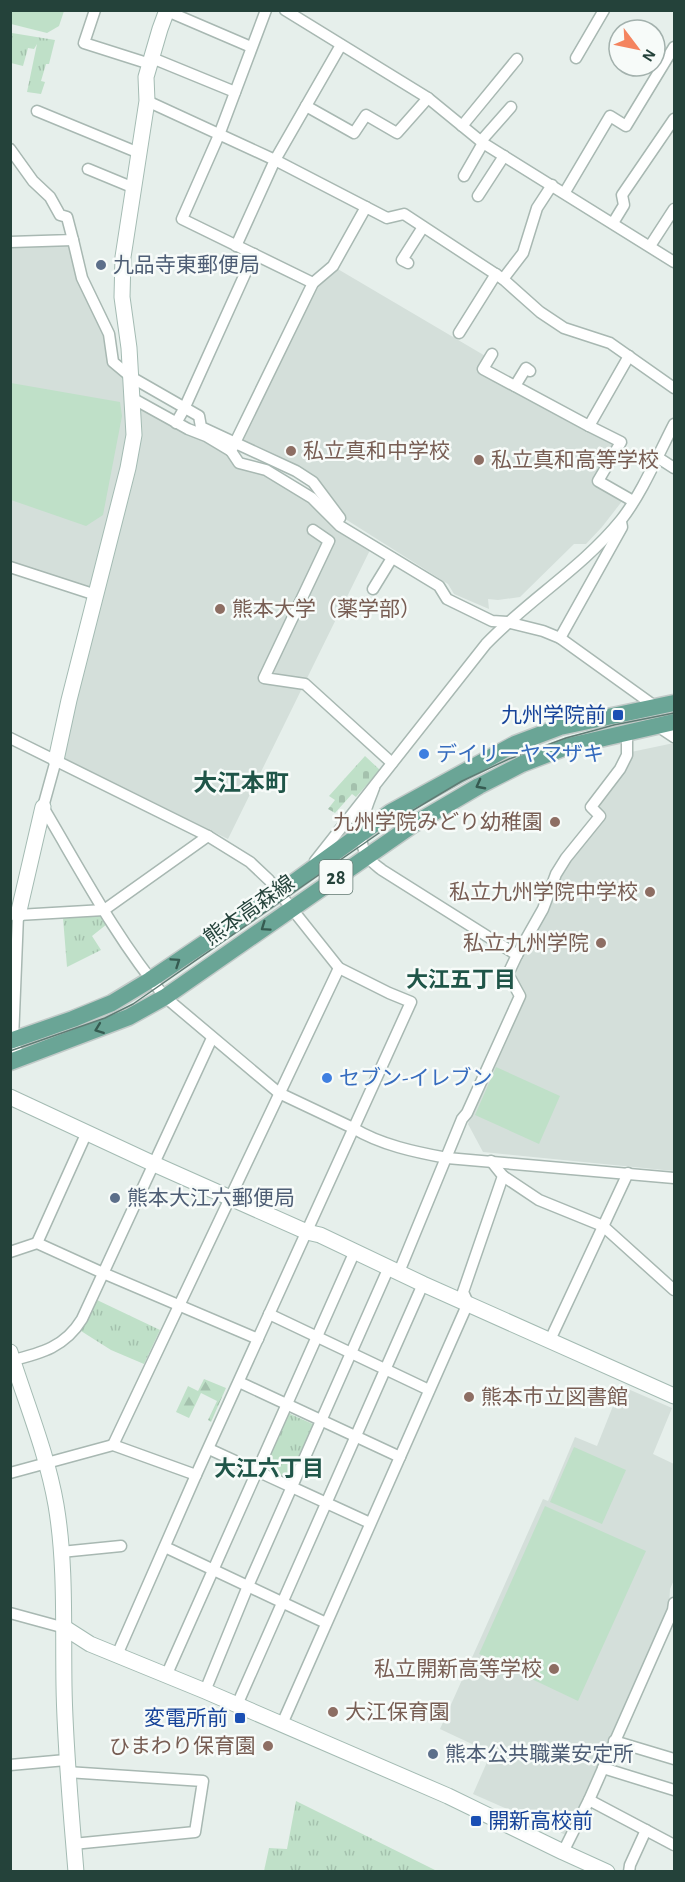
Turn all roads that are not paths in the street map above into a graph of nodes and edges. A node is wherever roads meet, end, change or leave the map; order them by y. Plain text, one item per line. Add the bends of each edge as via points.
1 (95, 10) edge
2 (266, 10) edge
3 (285, 10) edge
4 (604, 10) edge
5 (167, 11) edge
6 (341, 45) junction
7 (251, 47) junction
8 (675, 47) edge
9 (576, 58) dead end
10 (517, 59) dead end
11 (151, 61) junction
12 (235, 92) junction
13 (428, 98) junction
14 (147, 101) junction
15 (306, 106) junction
16 (511, 107) dead end
17 (38, 111) dead end
18 (675, 119) edge
19 (462, 126) junction
20 (219, 135) junction
21 (482, 142) junction
22 (10, 149) edge
23 (139, 153) junction
24 (504, 156) junction
25 (275, 160) junction
26 (88, 169) dead end
27 (464, 176) dead end
28 (552, 184) junction
29 (134, 188) junction
30 (565, 192) junction
31 (478, 196) dead end
32 (366, 207) junction
33 (675, 208) edge
34 (613, 223) junction
35 (423, 227) junction
36 (73, 240) junction
37 (10, 242) edge
38 (236, 246) junction
39 (650, 246) junction
40 (254, 254) junction
41 (401, 259) dead end
42 (675, 262) edge
43 (500, 277) junction
44 (313, 283) junction
45 (459, 333) dead end
46 (492, 354) dead end
47 (629, 356) junction
48 (530, 371) dead end
49 (131, 377) junction
50 (515, 386) junction
51 (675, 388) edge
52 (132, 398) junction
53 (184, 409) junction
54 (176, 423) junction
55 (675, 424) edge
56 (589, 426) junction
57 (233, 447) junction
58 (657, 457) junction
59 (675, 468) edge
60 (633, 501) junction
61 (621, 519) junction
62 (313, 530) dead end
63 (392, 558) junction
64 (10, 567) edge
65 (373, 589) dead end
66 (96, 595) junction
67 (507, 622) junction
68 (560, 638) junction
69 (675, 703) edge
70 (656, 707) junction
71 (675, 722) edge
72 (656, 725) junction
73 (627, 732) junction
74 (675, 737) edge
75 (10, 738) edge
76 (56, 760) junction
77 (392, 763) junction
78 (374, 788) junction
79 (43, 807) junction
80 (391, 812) junction
81 (360, 834) junction
82 (208, 836) junction
83 (367, 856) junction
84 (305, 874) junction
85 (279, 893) junction
86 (291, 908) junction
87 (104, 910) junction
88 (14, 914) edge
89 (517, 955) junction
90 (339, 968) junction
91 (150, 980) junction
92 (165, 997) junction
93 (212, 1038) junction
94 (12, 1040) edge
95 (14, 1062) edge
96 (279, 1093) junction
97 (10, 1096) edge
98 (353, 1128) junction
99 (87, 1132) junction
100 (447, 1158) junction
101 (491, 1161) junction
102 (154, 1164) junction
103 (628, 1173) junction
104 (503, 1176) junction
105 (675, 1178) edge
106 (230, 1197) junction
107 (603, 1226) junction
108 (307, 1232) junction
109 (37, 1243) junction
110 (355, 1251) junction
111 (10, 1252) edge
112 (394, 1270) junction
113 (103, 1274) junction
114 (423, 1284) junction
115 (675, 1290) edge
116 (468, 1303) junction
117 (179, 1305) junction
118 (269, 1314) junction
119 (317, 1336) junction
120 (258, 1339) junction
121 (550, 1340) junction
122 (351, 1353) junction
123 (11, 1358) edge
124 (386, 1369) junction
125 (239, 1382) junction
126 (429, 1390) junction
127 (675, 1396) edge
128 (287, 1404) junction
129 (322, 1420) junction
130 (355, 1436) junction
131 (113, 1445) junction
132 (209, 1449) junction
133 (400, 1457) junction
134 (46, 1464) junction
135 (258, 1471) junction
136 (10, 1473) edge
137 (196, 1475) junction
138 (292, 1487) junction
139 (326, 1502) junction
140 (370, 1522) junction
141 (121, 1546) dead end
142 (165, 1547) junction
143 (60, 1552) junction
144 (213, 1570) junction
145 (248, 1586) junction
146 (282, 1603) junction
147 (675, 1603) edge
148 (10, 1613) edge
149 (326, 1623) junction
150 (65, 1628) junction
151 (117, 1655) junction
152 (166, 1676) junction
153 (205, 1691) junction
154 (237, 1705) junction
155 (282, 1724) junction
156 (614, 1741) junction
157 (675, 1760) edge
158 (10, 1765) edge
159 (67, 1766) junction
160 (603, 1768) junction
161 (675, 1790) edge
162 (589, 1800) junction
163 (645, 1830) junction
164 (74, 1844) junction
165 (675, 1845) edge
166 (563, 1852) junction
167 (76, 1872) edge
168 (607, 1872) edge
169 (629, 1872) edge

1 - 11 street via 84,43
2 - 7 street
3 - 6 street
4 - 9 street
5 - 7 street
5 - 11 street
6 - 13 street
6 - 15 street
7 - 12 street
8 - 30 street via 626,126 610,116
10 - 19 street
11 - 12 street
11 - 14 street via 146,78
12 - 20 street
13 - 15 street via 397,133 366,115 354,133
13 - 19 street
14 - 20 street
14 - 23 street
15 - 25 street
16 - 21 street
17 - 23 street
18 - 34 street via 622,195 624,205
19 - 21 street
20 - 25 street
20 - 38 street via 182,219
21 - 24 street
21 - 27 street
22 - 36 street via 60,214 67,217
23 - 29 street
24 - 28 street
24 - 31 street
25 - 32 street
25 - 38 street
26 - 29 street
28 - 30 street
28 - 43 street via 537,208 523,253
29 - 49 street via 123,257
30 - 34 street
32 - 35 street via 387,218 405,214
32 - 44 street via 333,266
33 - 39 street
34 - 39 street
35 - 41 street
35 - 43 street
36 - 37 street
36 - 49 street via 82,278 109,334 113,362
38 - 40 street
39 - 42 street
40 - 44 street
40 - 53 street
43 - 45 street
43 - 47 street via 564,328 610,343
44 - 57 street
46 - 50 street via 483,369
47 - 51 street
47 - 56 street
48 - 50 street via 526,368
49 - 52 street
49 - 53 street
50 - 56 street
52 - 54 street
52 - 66 street via 134,435 128,468
53 - 54 street
53 - 57 street via 199,416 201,427
54 - 57 street
55 - 58 street
56 - 60 street via 621,442 598,481
57 - 63 street via 239,463 266,470 312,498 340,526
57 - 67 street via 296,471 313,482 341,519 447,586 454,597 506,617
58 - 59 street
58 - 60 street
60 - 61 street
61 - 67 street via 576,565
61 - 68 street via 622,527
62 - 77 street via 329,541 264,678 305,684
63 - 65 street
63 - 67 street via 439,586 447,598 492,621
64 - 66 street
66 - 76 street
67 - 68 street
67 - 77 street
68 - 70 street
69 - 70 main road, 熊本高森線 / 28
70 - 80 main road, 熊本高森線 / 28 via 560,727 515,744
71 - 72 main road, 熊本高森線 / 28
72 - 73 main road, 熊本高森線 / 28
72 - 74 street
73 -> 83 main road, 熊本高森線 / 28 via 569,746 522,764 422,819
73 - 89 street via 627,755 591,807 600,816 556,874 543,909
75 - 76 street
76 - 79 street
76 - 82 street
77 - 78 street
78 - 80 street via 374,800
78 - 81 street
78 - 84 street
79 - 87 street
79 - 88 street
80 - 81 main road, 熊本高森線 / 28
81 - 83 street
81 - 84 main road, 熊本高森線 / 28
82 - 85 street via 250,862
82 - 87 street
83 - 86 main road, 熊本高森線 / 28
83 - 89 street via 382,870
84 - 85 main road, 熊本高森線 / 28
85 - 86 street
91 -> 85 main road, 熊本高森線 / 28
86 - 90 street
86 -> 92 main road, 熊本高森線 / 28
87 - 88 street
87 - 91 street
88 - 94 street
89 - 100 street via 508,974 520,996
90 - 96 street
90 - 98 street via 411,1002
91 - 92 street
91 - 94 main road, 熊本高森線 / 28 via 112,1003
92 - 93 street
92 -> 95 main road, 熊本高森線 / 28 via 129,1017
93 - 96 street
93 - 102 street
94 - 95 street
96 - 98 street
96 - 106 street
97 - 99 street
98 - 100 street via 387,1143
98 - 108 street
99 - 102 street
99 - 109 street
100 - 101 street
100 - 112 street
101 - 103 street
101 - 104 street
102 - 106 street
102 - 113 street
103 - 105 street
103 - 107 street
104 - 107 street via 538,1200
104 - 116 street via 463,1292
106 - 108 street
106 - 117 street
107 - 115 street
107 - 121 street
108 - 110 street
108 - 118 street
109 - 111 street
109 - 113 street
110 - 112 street
110 - 119 street
112 - 114 street
112 - 122 street
113 - 117 street
113 - 123 street via 69,1337 57,1346
114 - 116 street
114 - 124 street
116 - 121 street
116 - 126 street
117 - 120 street
117 - 131 street
118 - 119 street
118 - 120 street
119 - 122 street
119 - 128 street
120 - 125 street
121 - 127 street
122 - 124 street
122 - 129 street
123 - 134 street
124 - 126 street
124 - 130 street
125 - 128 street
125 - 132 street
126 - 133 street
128 - 129 street
128 - 135 street
129 - 130 street
129 - 138 street
130 - 133 street
130 - 139 street
131 - 134 street
131 - 137 street
132 - 135 street
132 - 137 street
133 - 140 street
134 - 136 street
134 - 143 street via 56,1503
135 - 138 street
135 - 144 street
137 - 142 street
138 - 139 street
138 - 145 street
139 - 140 street
139 - 146 street
140 - 149 street
141 - 143 street
142 - 144 street
142 - 151 street
143 - 150 street
144 - 145 street
144 - 152 street
145 - 146 street
145 - 153 street
146 - 149 street
146 - 154 street
147 - 156 street
148 - 150 street
149 - 155 street
150 - 151 street
150 - 159 street
151 - 152 street
152 - 153 street
153 - 154 street
154 - 155 street
155 - 166 street
156 - 157 street
156 - 160 street
158 - 159 street
159 - 164 street
159 - 164 street via 203,1781 195,1832
160 - 161 street
160 - 162 street
162 - 163 street
162 - 166 street
163 - 165 street
163 - 169 street
164 - 167 street
166 - 168 street

